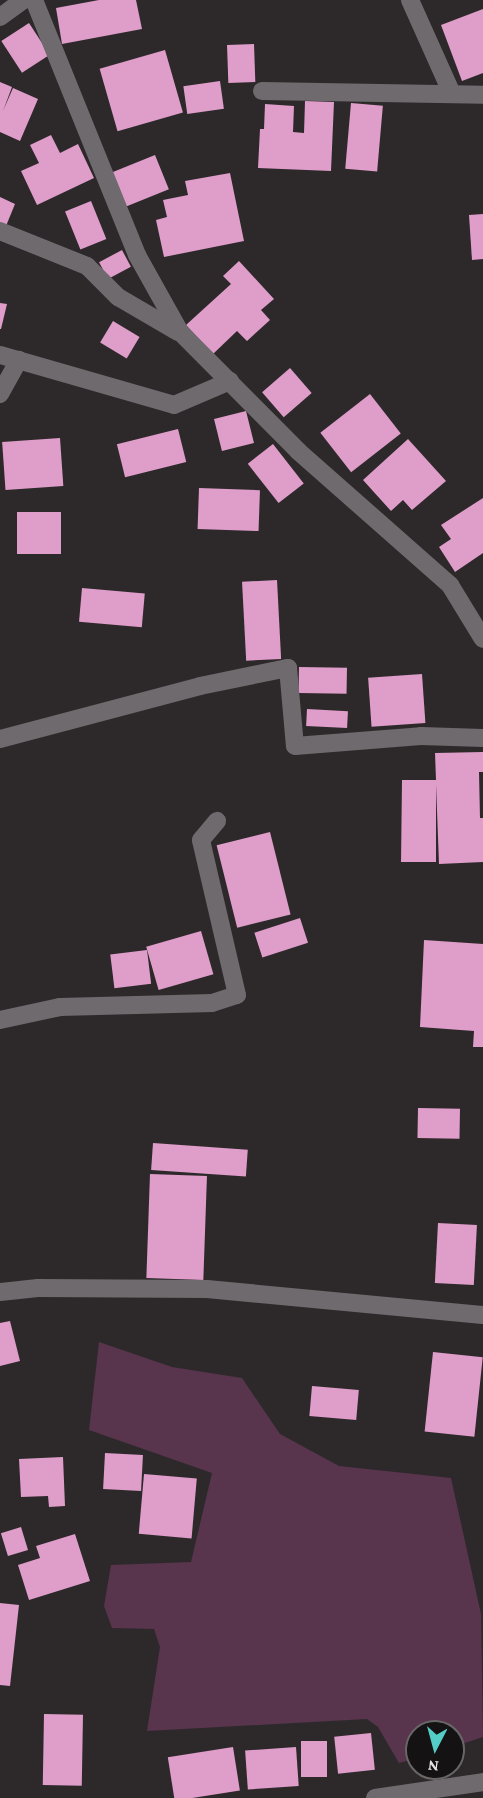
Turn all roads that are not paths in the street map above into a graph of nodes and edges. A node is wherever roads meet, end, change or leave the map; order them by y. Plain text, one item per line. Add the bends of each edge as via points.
1 (23, 0) edge
2 (34, 0) edge
3 (410, 0) edge
4 (0, 17) edge
5 (262, 90) dead end
6 (452, 94) junction
7 (483, 95) edge
8 (0, 231) edge
9 (180, 332) junction
10 (0, 355) edge
11 (19, 360) junction
12 (230, 381) junction
13 (0, 394) edge
14 (483, 639) edge
15 (483, 738) edge
16 (0, 739) edge
17 (217, 822) dead end
18 (0, 1020) edge
19 (0, 1292) edge
20 (483, 1315) edge
21 (483, 1782) edge
22 (375, 1798) edge

1 - 4 street
2 - 9 street via 137,255
3 - 6 street
5 - 6 street
6 - 7 street
8 - 9 street via 87,266 118,297
9 - 12 street
10 - 11 street
11 - 12 street via 174,405
11 - 13 street
12 - 14 street via 298,451 450,585
15 - 16 street via 421,736 295,746 288,668 200,686
17 - 18 street via 201,840 237,995 212,1004 60,1007
19 - 20 street via 38,1288 207,1289
21 - 22 street

